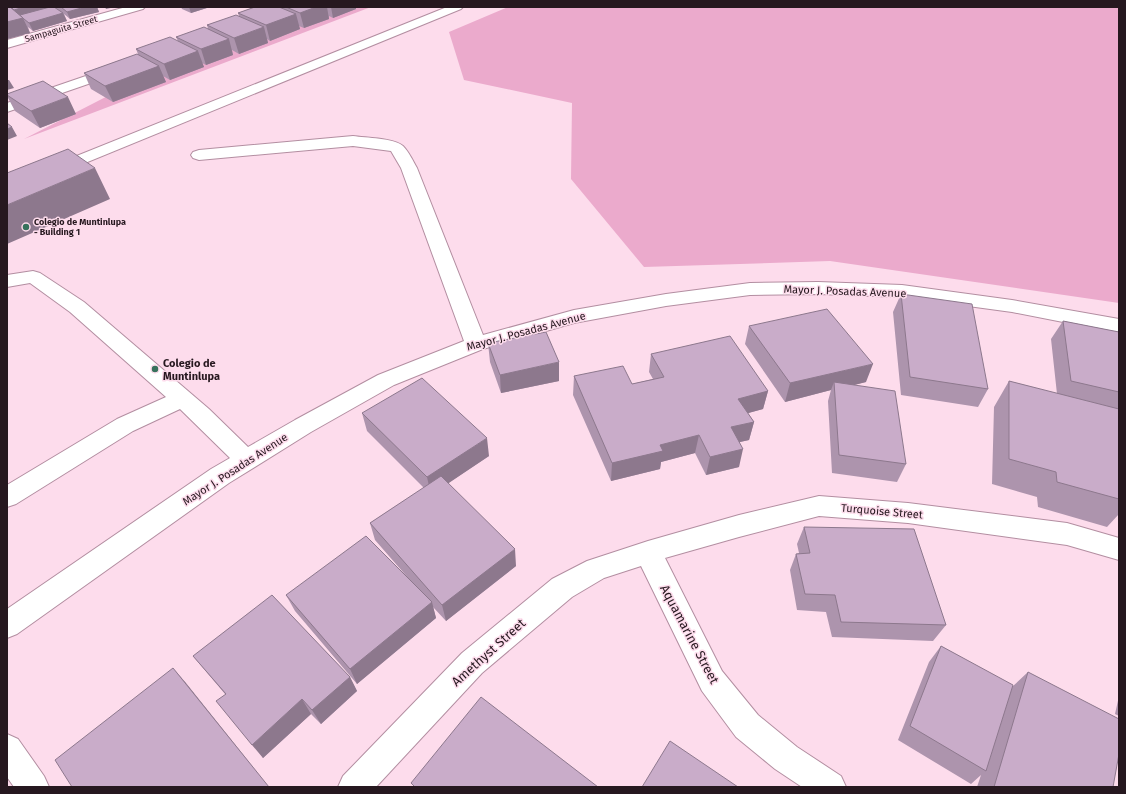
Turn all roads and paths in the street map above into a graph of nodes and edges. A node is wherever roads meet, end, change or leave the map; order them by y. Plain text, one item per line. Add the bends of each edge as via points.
1 (138, 7) edge
2 (457, 7) edge
3 (7, 44) edge
4 (126, 66) edge
5 (7, 108) edge
6 (199, 155) dead end
7 (7, 190) edge
8 (7, 281) edge
9 (1119, 326) edge
10 (476, 344) junction
11 (182, 399) junction
12 (246, 460) junction
13 (7, 497) edge
14 (1119, 549) edge
15 (648, 552) junction
16 (7, 625) edge
17 (7, 750) edge
18 (33, 787) edge
19 (354, 787) edge
20 (830, 787) edge

1 - 3 street, Sampaguita Street
2 - 7 street
4 - 5 street
6 - 10 street via 353,141 396,148 409,168
8 - 11 street via 33,277 77,307
9 - 10 street, Mayor J. Posadas Avenue via 1012,306 902,291 750,289 574,316
10 - 12 street, Mayor J. Posadas Avenue via 386,380
11 - 12 street
11 - 13 street via 125,425
12 - 16 street, Mayor J. Posadas Avenue
14 - 15 street, Turquoise Street via 1067,534 908,513 819,506
15 - 19 street, Amethyst Street via 596,569 562,588 472,663
15 - 20 street, Aquamarine Street via 712,681 748,726 786,758
17 - 18 street

